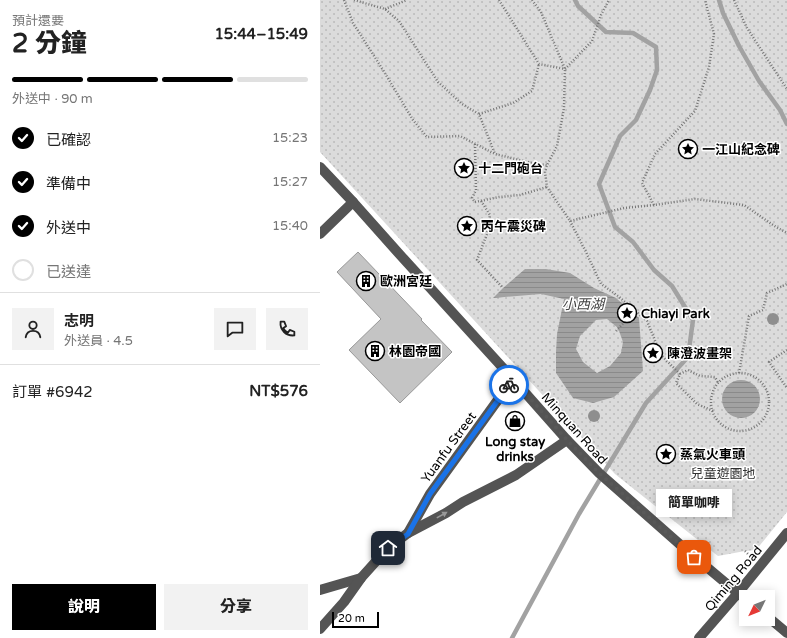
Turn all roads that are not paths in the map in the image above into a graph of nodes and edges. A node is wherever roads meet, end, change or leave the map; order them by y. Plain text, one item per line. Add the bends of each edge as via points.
1 (320, 167) edge
2 (353, 202) junction
3 (320, 234) edge
4 (513, 379) junction
5 (567, 440) junction
6 (787, 533) edge
7 (408, 534) junction
8 (361, 578) junction
9 (320, 590) edge
10 (746, 590) edge
11 (739, 594) edge
12 (739, 599) edge
13 (775, 623) edge
14 (320, 629) edge
15 (787, 633) edge
16 (699, 638) edge

1 - 2 street, Minquan Road
2 - 3 street
2 - 4 street, Minquan Road
4 - 5 street, Minquan Road
4 - 7 street, Yuanfu Street via 430,494
7 -> 5 street, Yuanfu Street via 516,475
5 - 11 street, Minquan Road via 599,473
6 - 10 street, Qiming Road
7 - 8 street, Yuanfu Street via 388,548
8 - 9 street
8 - 14 street, Yuanfu Street
12 - 16 street, Qiming Road
13 - 15 street

